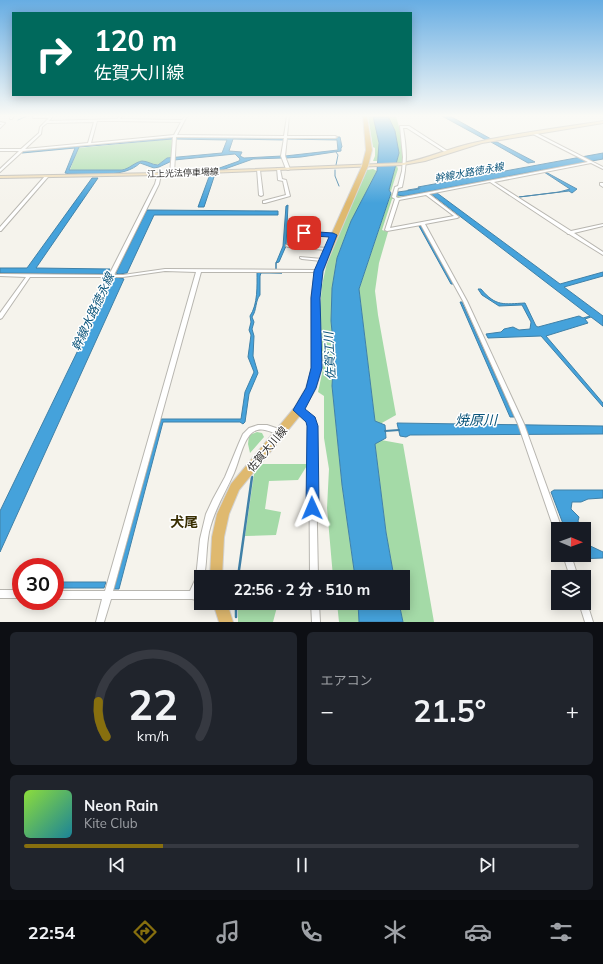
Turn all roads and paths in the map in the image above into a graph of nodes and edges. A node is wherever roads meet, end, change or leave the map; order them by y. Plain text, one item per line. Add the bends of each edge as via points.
1 (27, 145) edge
2 (73, 145) edge
3 (174, 145) edge
4 (284, 145) edge
5 (368, 145) edge
6 (405, 145) edge
7 (436, 145) edge
8 (471, 145) edge
9 (558, 145) edge
10 (0, 150) edge
11 (20, 152) junction
12 (447, 152) junction
13 (590, 161) junction
14 (404, 164) junction
15 (368, 166) junction
16 (603, 168) edge
17 (278, 169) junction
18 (288, 169) junction
19 (258, 170) junction
20 (0, 171) edge
21 (159, 174) junction
22 (172, 174) junction
23 (0, 177) edge
24 (46, 177) junction
25 (490, 181) junction
26 (426, 193) junction
27 (261, 195) dead end
28 (396, 195) junction
29 (264, 202) dead end
30 (423, 224) junction
31 (603, 225) edge
32 (0, 230) edge
33 (289, 232) dead end
34 (570, 233) junction
35 (333, 235) junction
36 (288, 246) dead end
37 (327, 249) junction
38 (603, 254) edge
39 (302, 258) dead end
40 (322, 260) junction
41 (199, 270) junction
42 (319, 271) junction
43 (0, 275) edge
44 (30, 275) junction
45 (111, 275) junction
46 (0, 317) edge
47 (298, 410) junction
48 (280, 432) junction
49 (556, 522) edge
50 (216, 570) edge
51 (314, 570) edge
52 (0, 594) edge
53 (12, 594) edge
54 (64, 595) edge
55 (107, 595) junction
56 (192, 595) joint
57 (222, 610) edge
58 (315, 610) edge
59 (585, 610) edge
60 (100, 622) edge
61 (226, 622) edge
62 (316, 622) edge
63 (589, 622) edge

1 - 11 street
2 - 11 street
3 - 22 street
4 - 18 street via 283,156
5 - 15 main road, 佐賀大川線
6 - 14 street
7 - 12 street
8 - 12 main road, 江上光法停車場線
9 - 13 street
10 - 11 street
11 - 20 street
12 - 14 main road, 江上光法停車場線 via 424,161
13 - 16 street
13 - 25 street
14 - 15 main road, 江上光法停車場線
14 - 28 street
15 - 18 main road, 江上光法停車場線
15 - 35 main road, 佐賀大川線
17 - 18 main road, 江上光法停車場線
17 - 19 main road, 江上光法停車場線
17 - 29 street via 288,196
19 - 22 main road, 江上光法停車場線
19 - 27 street
21 - 22 main road, 江上光法停車場線
21 - 24 main road, 江上光法停車場線
21 - 45 street via 157,184
23 - 24 main road, 江上光法停車場線
24 - 32 street
25 - 26 street
25 - 34 street
26 - 28 street
26 - 30 street via 456,217
28 - 30 street via 387,230
30 - 49 street via 465,301 521,424
31 - 34 street
33 - 35 street
34 - 38 street
35 - 37 main road, 佐賀大川線
36 - 37 street
37 - 40 main road, 佐賀大川線
39 - 40 street
40 - 42 main road, 佐賀大川線
41 - 42 street
41 - 45 street
41 - 55 street
42 - 47 main road, 佐賀大川線 via 316,298 316,368 311,388
43 - 44 street
44 - 45 street
44 - 46 street
47 - 48 main road, 佐賀大川線
47 - 51 street via 311,420 312,426
48 - 50 main road, 佐賀大川線 via 235,487 223,514 218,538
48 - 56 street via 262,427 250,430 243,437 231,472 215,500 208,521 199,582
52 - 53 street
54 - 55 street
55 - 56 street
55 - 60 street
57 - 61 main road
58 - 62 street
59 - 63 street

